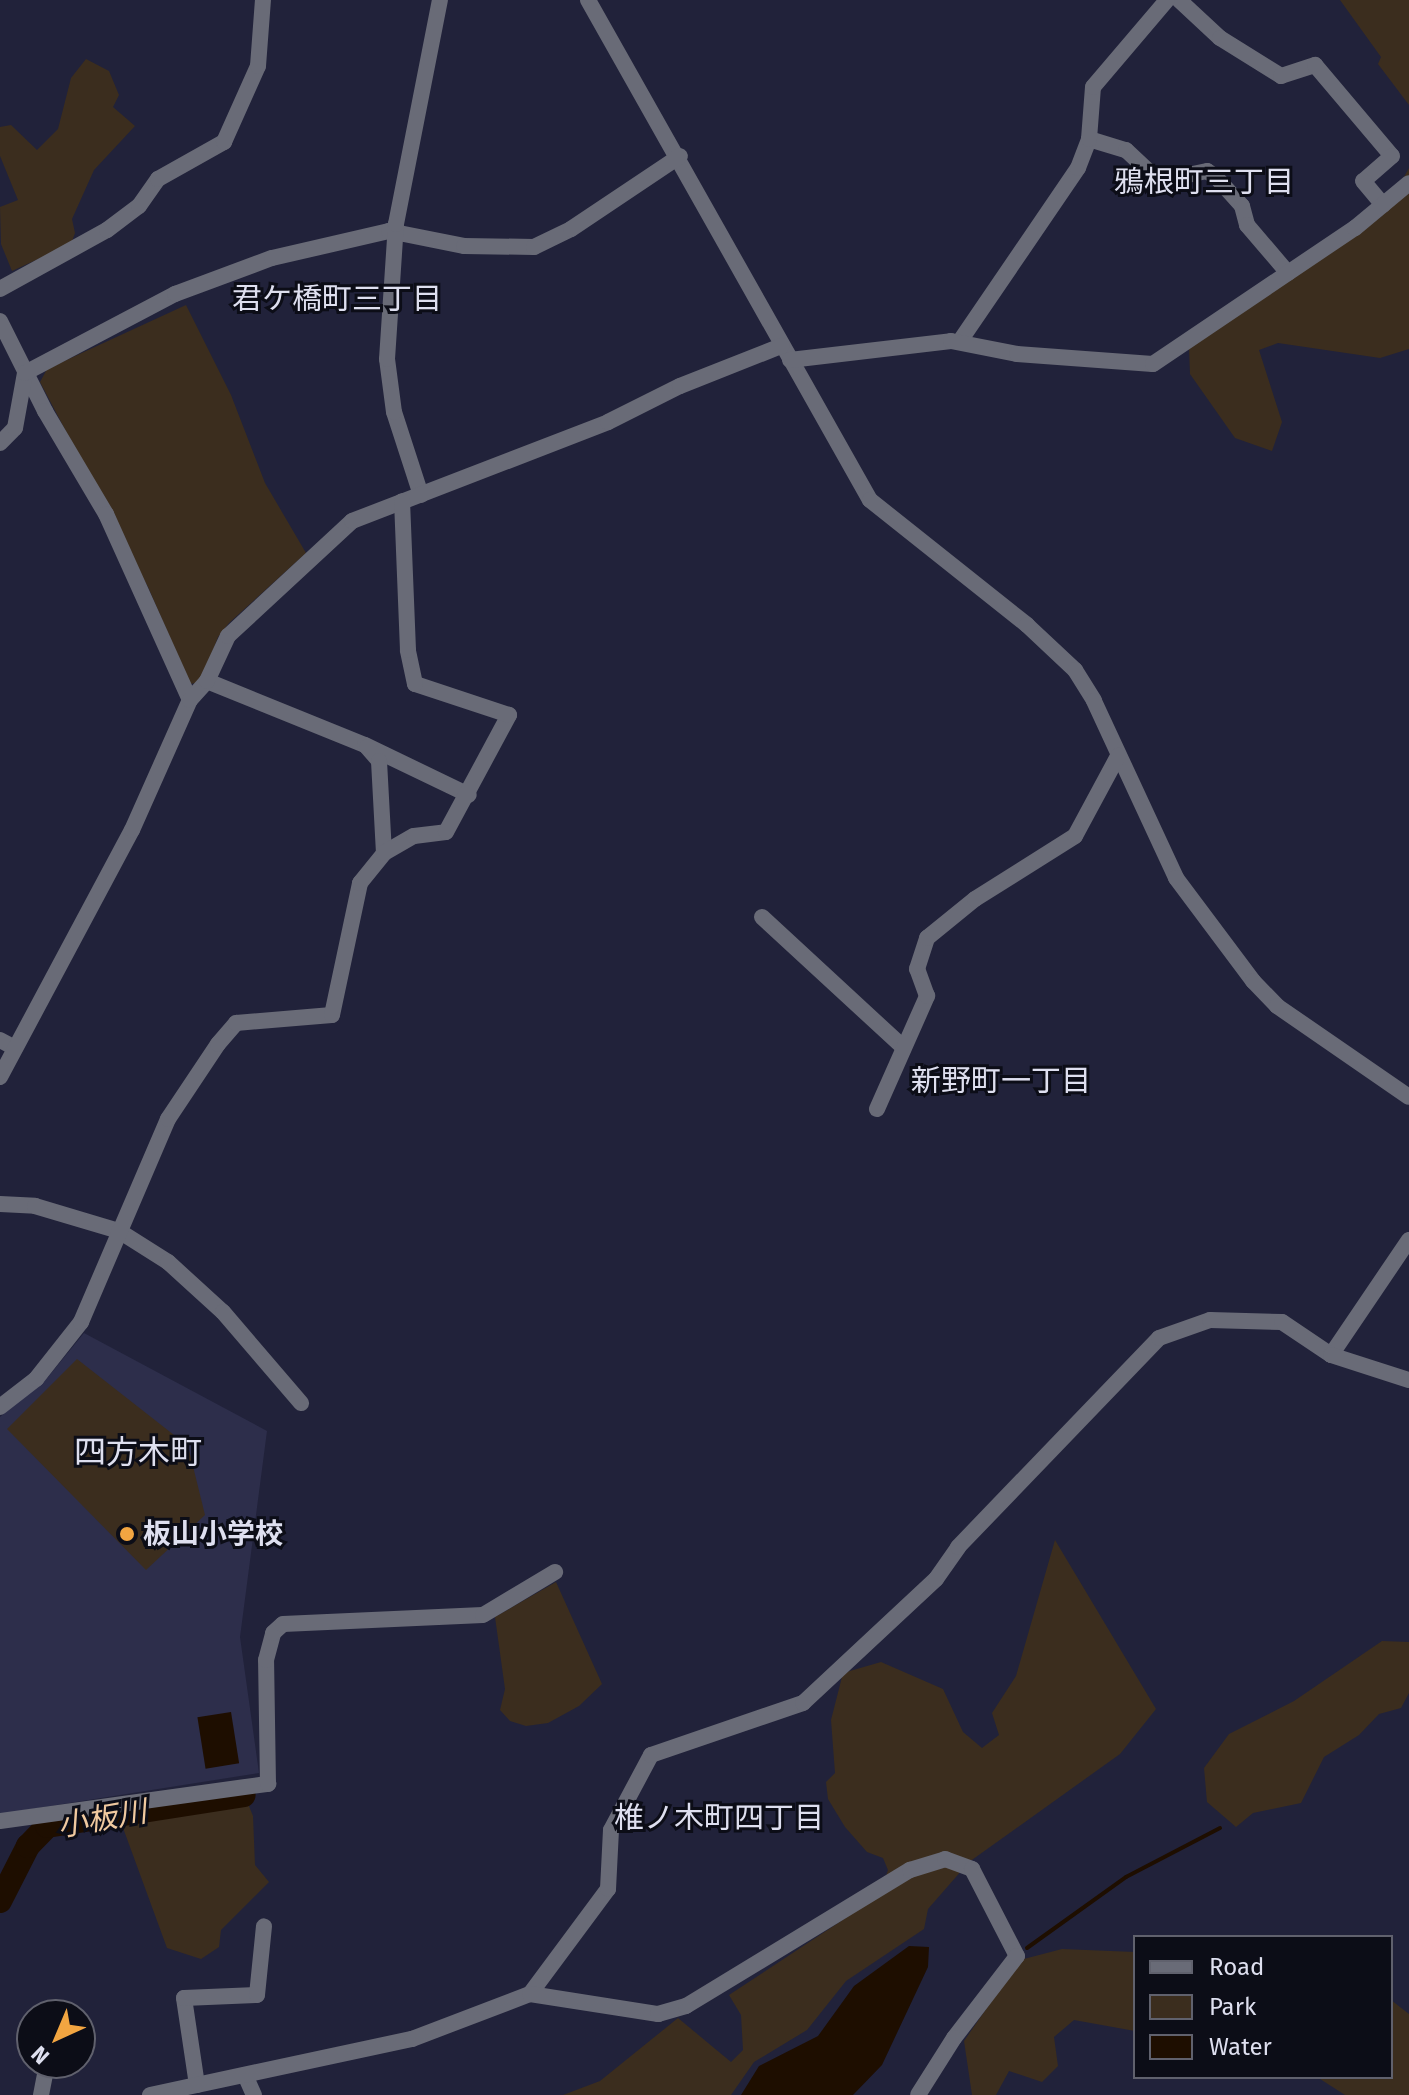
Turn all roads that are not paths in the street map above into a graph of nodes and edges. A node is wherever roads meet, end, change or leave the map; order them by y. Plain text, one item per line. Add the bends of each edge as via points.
1 (263, 0) edge
2 (440, 0) edge
3 (588, 0) edge
4 (1167, 0) edge
5 (1179, 0) edge
6 (1089, 139) junction
7 (680, 156) junction
8 (1409, 183) edge
9 (1383, 205) junction
10 (397, 233) junction
11 (1288, 273) junction
12 (0, 289) edge
13 (0, 321) edge
14 (960, 341) junction
15 (785, 353) junction
16 (25, 373) junction
17 (0, 443) edge
18 (421, 495) junction
19 (402, 501) junction
20 (207, 681) junction
21 (190, 700) junction
22 (365, 745) junction
23 (1118, 756) junction
24 (469, 795) junction
25 (384, 853) junction
26 (762, 917) dead end
27 (8, 1044) edge
28 (903, 1047) junction
29 (0, 1077) edge
30 (1409, 1097) edge
31 (877, 1109) dead end
32 (0, 1204) edge
33 (119, 1231) junction
34 (1409, 1240) edge
35 (1331, 1355) junction
36 (1409, 1380) edge
37 (301, 1403) dead end
38 (0, 1407) edge
39 (555, 1572) dead end
40 (0, 1821) edge
41 (264, 1926) dead end
42 (530, 1994) junction
43 (245, 2075) junction
44 (197, 2085) junction
45 (150, 2095) edge
46 (254, 2095) edge
47 (918, 2095) edge

1 - 12 street via 258,66 224,142 158,179 139,206 107,230
2 - 10 street via 413,120
3 - 7 street
4 - 6 street via 1093,87
5 - 9 street via 1220,38 1281,76 1315,65 1392,156 1363,181
6 - 11 street via 1126,150 1159,181 1207,171 1216,177
6 - 14 street via 1078,168
7 - 10 street via 571,229 534,247 464,246
7 - 15 street
8 - 9 street
9 - 11 street
10 - 16 street via 331,242 221,276 69,346
10 - 18 street via 387,385
11 - 14 street via 1153,364 1017,354
13 - 16 street
14 - 15 street
15 - 18 street via 680,386 608,422
15 - 23 street via 849,467 882,514 1061,656 1094,701
16 - 17 street via 15,428
16 - 21 street via 106,514
18 - 19 street
19 - 20 street via 352,521 228,636
19 - 24 street via 408,650 415,684 509,715
20 - 21 street
20 - 22 street
21 - 27 street via 132,830
22 - 24 street
22 - 25 street via 379,761
23 - 28 street via 1075,836 975,899 927,938 917,959 927,996
23 - 30 street via 1176,878 1253,981 1277,1006
24 - 25 street via 446,832 414,836
25 - 33 street via 360,883 332,1015 236,1023 168,1119
26 - 28 street
27 - 29 street
28 - 31 street
32 - 33 street via 35,1206
33 - 37 street via 168,1262 223,1312
33 - 38 street via 81,1322 36,1379
34 - 35 street
35 - 36 street
35 - 42 street via 1282,1322 1255,1318 1210,1320 1159,1338 958,1547 936,1579 803,1703 651,1755 611,1830 608,1889
39 - 40 street via 483,1615 283,1624 273,1633 266,1660 268,1784
41 - 44 street via 257,1995 184,1998
42 - 43 street via 412,2039
42 - 47 street via 658,2014 686,2006 910,1870 945,1859 972,1869 1017,1956
43 - 44 street
43 - 46 street
44 - 45 street

